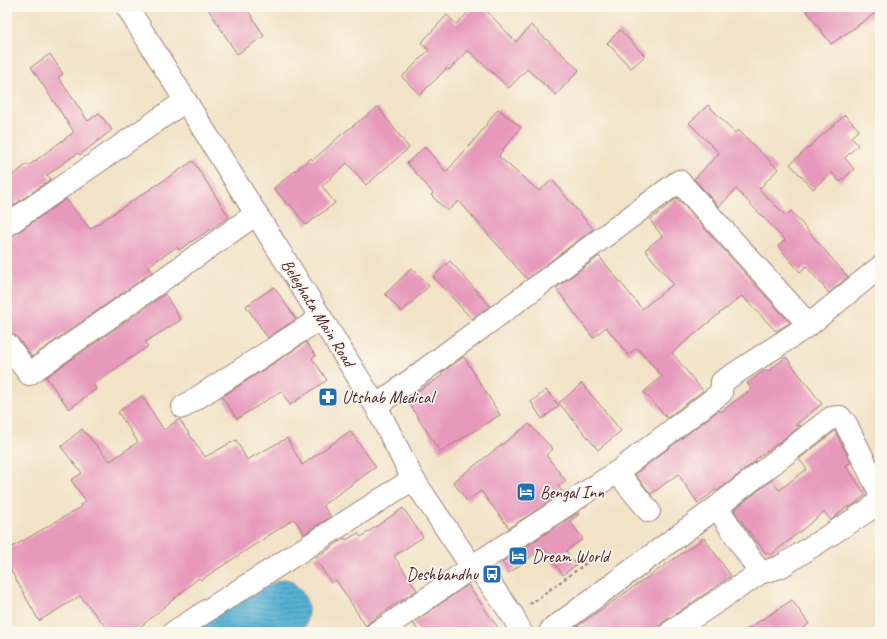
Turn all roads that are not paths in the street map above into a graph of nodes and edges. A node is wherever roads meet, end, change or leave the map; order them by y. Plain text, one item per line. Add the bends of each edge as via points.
1 (127, 7) edge
2 (185, 101) junction
3 (256, 214) junction
4 (7, 225) edge
5 (880, 267) edge
6 (321, 318) junction
7 (809, 325) junction
8 (7, 344) edge
9 (376, 406) junction
10 (183, 407) dead end
11 (618, 472) junction
12 (413, 480) junction
13 (717, 507) junction
14 (649, 511) dead end
15 (474, 566) junction
16 (760, 573) junction
17 (517, 624) edge
18 (551, 630) dead end
19 (174, 632) edge
20 (377, 632) edge
21 (671, 632) edge

1 - 2 street, Beleghata Main Road
2 - 3 street, Beleghata Main Road
2 - 4 street
3 - 6 street, Beleghata Main Road
3 - 8 street via 29,374
5 - 7 street
6 - 9 street, Beleghata Main Road
6 - 10 street
7 - 9 street via 679,181
7 - 11 street via 722,382 721,393
9 - 12 street, Beleghata Main Road
11 - 14 street
11 - 15 street
12 - 15 street, Beleghata Main Road
12 - 19 street
13 - 16 street
13 - 16 street via 831,418 840,417 846,424 879,491 879,500 872,508 780,568
13 - 18 street
15 - 17 street, Beleghata Main Road
15 - 20 street
16 - 21 street

